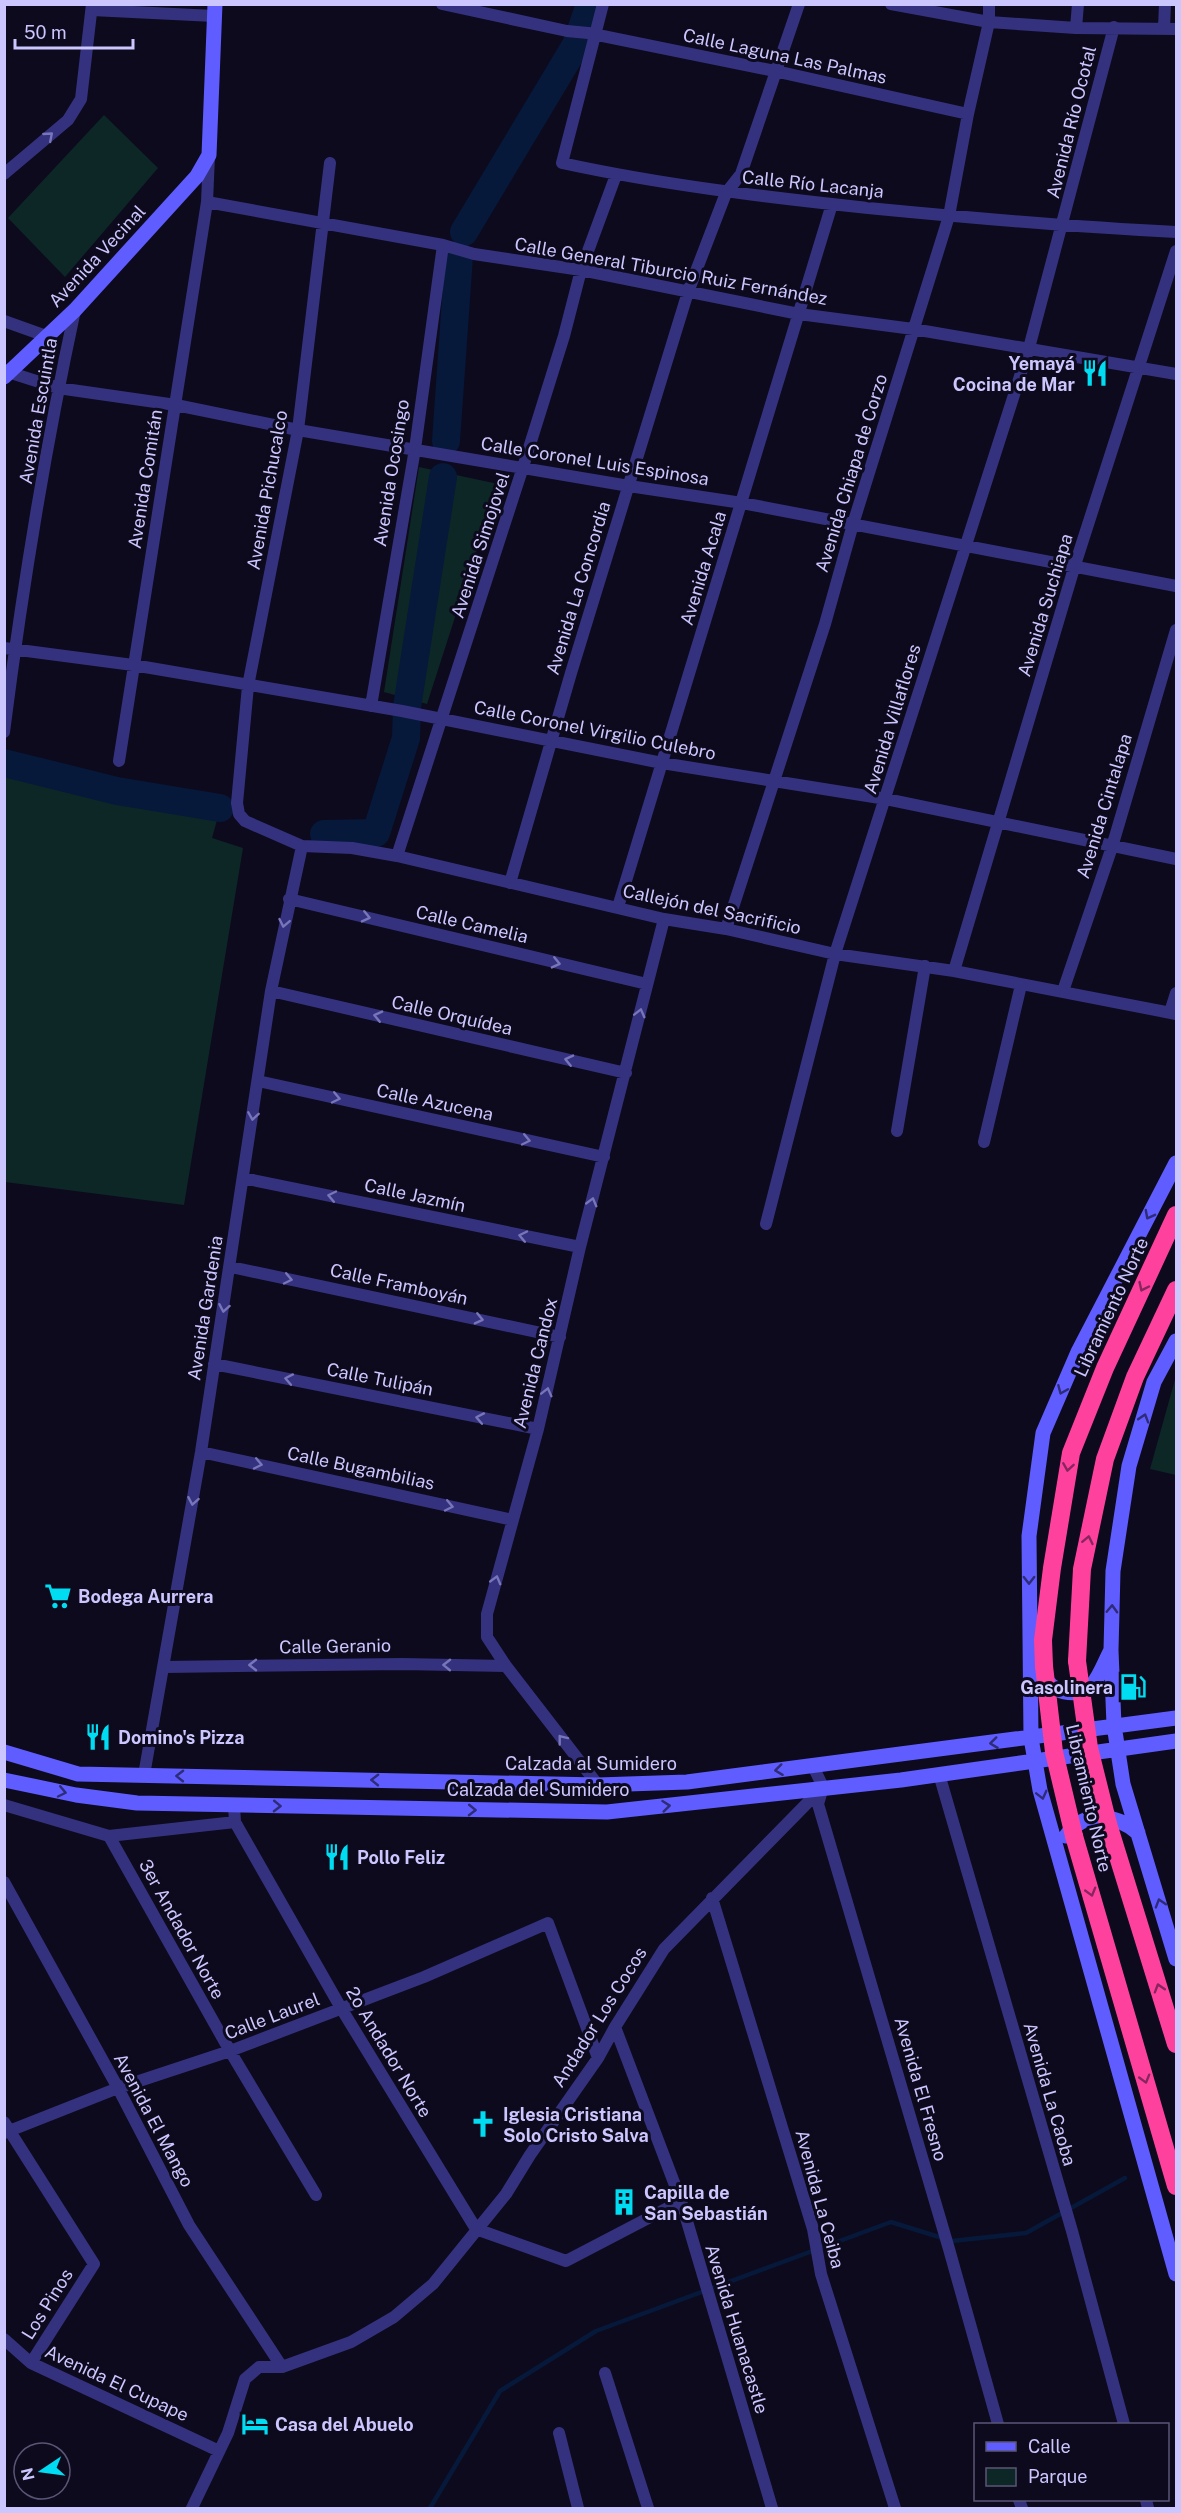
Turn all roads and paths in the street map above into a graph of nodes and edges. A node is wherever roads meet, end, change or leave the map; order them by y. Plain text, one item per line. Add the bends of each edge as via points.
1 (442, 4) edge
2 (603, 4) edge
3 (799, 4) edge
4 (989, 4) edge
5 (1078, 4) edge
6 (1165, 4) edge
7 (895, 5) edge
8 (92, 7) edge
9 (214, 10) edge
10 (989, 22) junction
11 (1114, 27) junction
12 (1076, 28) junction
13 (1170, 29) edge
14 (591, 34) junction
15 (775, 71) junction
16 (968, 114) junction
17 (209, 155) junction
18 (330, 163) dead end
19 (4, 174) edge
20 (616, 175) junction
21 (726, 193) junction
22 (207, 202) junction
23 (832, 204) junction
24 (949, 216) junction
25 (323, 224) junction
26 (1062, 226) junction
27 (1176, 232) edge
28 (443, 245) junction
29 (1176, 251) edge
30 (580, 270) junction
31 (688, 292) junction
32 (75, 310) junction
33 (799, 314) junction
34 (4, 321) edge
35 (913, 329) junction
36 (46, 336) junction
37 (1029, 348) junction
38 (1140, 368) junction
39 (6, 374) edge
40 (1176, 374) edge
41 (58, 388) junction
42 (176, 405) junction
43 (298, 430) junction
44 (414, 450) junction
45 (523, 467) junction
46 (629, 486) junction
47 (742, 503) junction
48 (853, 524) junction
49 (965, 546) junction
50 (1074, 568) junction
51 (1176, 586) edge
52 (1176, 630) edge
53 (10, 649) edge
54 (133, 665) junction
55 (248, 686) junction
56 (371, 706) junction
57 (443, 719) junction
58 (4, 732) edge
59 (553, 741) junction
60 (119, 761) dead end
61 (662, 763) junction
62 (773, 782) junction
63 (886, 799) junction
64 (245, 820) joint
65 (998, 822) junction
66 (302, 846) junction
67 (1112, 847) junction
68 (397, 856) junction
69 (1176, 859) edge
70 (510, 883) junction
71 (289, 899) junction
72 (618, 908) junction
73 (664, 919) junction
74 (726, 929) junction
75 (835, 954) junction
76 (925, 966) junction
77 (954, 971) junction
78 (647, 984) junction
79 (1021, 986) junction
80 (271, 991) junction
81 (1063, 991) junction
82 (1176, 993) edge
83 (1173, 1013) edge
84 (626, 1073) junction
85 (258, 1082) junction
86 (897, 1131) dead end
87 (984, 1142) dead end
88 (604, 1157) junction
89 (1176, 1163) edge
90 (243, 1178) junction
91 (1176, 1215) edge
92 (766, 1224) dead end
93 (580, 1247) junction
94 (231, 1267) junction
95 (1176, 1290) edge
96 (560, 1337) junction
97 (1176, 1341) edge
98 (214, 1364) junction
99 (538, 1430) junction
100 (201, 1452) junction
101 (513, 1520) junction
102 (1029, 1631) junction
103 (1111, 1650) junction
104 (506, 1666) junction
105 (165, 1667) junction
106 (1176, 1718) edge
107 (1114, 1725) junction
108 (1031, 1738) junction
109 (1176, 1742) edge
110 (1117, 1748) junction
111 (4, 1752) edge
112 (1035, 1761) junction
113 (813, 1766) junction
114 (939, 1774) junction
115 (144, 1775) junction
116 (4, 1780) edge
117 (401, 1780) junction
118 (598, 1785) junction
119 (823, 1787) junction
120 (4, 1805) edge
121 (234, 1806) junction
122 (397, 1808) junction
123 (235, 1822) junction
124 (1138, 1833) junction
125 (109, 1836) junction
126 (1060, 1861) junction
127 (4, 1882) edge
128 (712, 1898) junction
129 (1176, 1959) edge
130 (341, 2008) junction
131 (615, 2027) junction
132 (1176, 2044) edge
133 (230, 2051) junction
134 (598, 2058) junction
135 (118, 2088) junction
136 (6, 2129) edge
137 (1176, 2186) edge
138 (316, 2195) dead end
139 (681, 2201) junction
140 (476, 2229) junction
141 (1176, 2274) edge
142 (4, 2339) edge
143 (31, 2364) junction
144 (282, 2367) junction
145 (605, 2373) dead end
146 (998, 2423) edge
147 (1124, 2423) edge
148 (559, 2433) dead end
149 (219, 2451) junction
150 (192, 2508) edge
151 (578, 2508) edge
152 (648, 2508) edge
153 (772, 2508) edge
154 (895, 2508) edge

1 - 14 street, Calle Laguna Las Palmas
2 - 14 street
3 - 15 street
4 - 10 street, Avenida Chiapa de Corzo
5 - 12 street
6 - 13 street
7 - 10 street
8 - 9 street
19 -> 8 street via 75,110 84,87
9 - 17 street
10 - 12 street
10 - 16 street, Avenida Chiapa de Corzo
11 - 12 street
11 - 13 street
11 - 26 street, Avenida Río Ocotal
14 - 15 street, Calle Laguna Las Palmas
14 - 20 street, Calle Río Lacanja via 561,163
15 - 16 street, Calle Laguna Las Palmas
15 - 21 street, Avenida La Concordia via 741,174
16 - 24 street, Avenida Chiapa de Corzo
17 - 22 street
17 - 32 street, Avenida Vecinal via 197,176
18 - 25 street, Avenida Pichucalco
20 - 21 street, Calle Río Lacanja
20 - 30 street, Avenida Simojovel
21 - 23 street, Calle Río Lacanja
21 - 31 street, Avenida La Concordia
22 - 25 street, Calle General Tiburcio Ruiz Fernández
22 - 42 street, Avenida Comitán
23 - 24 street, Calle Río Lacanja
23 - 33 street, Avenida Acala
24 - 26 street, Calle Río Lacanja
24 - 35 street, Avenida Chiapa de Corzo
25 - 28 street, Calle General Tiburcio Ruiz Fernández
25 - 43 street, Avenida Pichucalco
26 - 27 street, Calle Río Lacanja
26 - 37 street, Avenida Villaflores
28 - 30 street, Calle General Tiburcio Ruiz Fernández via 474,254
28 - 44 street, Avenida Ocosingo
29 - 38 street, Avenida Suchiapa
30 - 31 street, Calle General Tiburcio Ruiz Fernández
30 - 45 street, Avenida Simojovel
31 - 33 street, Calle General Tiburcio Ruiz Fernández
31 - 46 street, Avenida La Concordia
32 - 36 street, Avenida Vecinal
32 - 41 street, Avenida Escuintla
33 - 35 street, Calle General Tiburcio Ruiz Fernández
33 - 47 street, Avenida Acala
34 - 36 street
35 - 37 street, Calle General Tiburcio Ruiz Fernández
35 - 48 street, Avenida Chiapa de Corzo
36 - 39 street, Avenida Vecinal
37 - 38 street, Calle General Tiburcio Ruiz Fernández
37 - 49 street, Avenida Villaflores
38 - 40 street, Calle General Tiburcio Ruiz Fernández
38 - 50 street, Avenida Suchiapa
39 - 41 street, Calle Coronel Luis Espinosa
41 - 42 street, Calle Coronel Luis Espinosa
41 - 53 street, Avenida Escuintla
42 - 43 street, Calle Coronel Luis Espinosa
42 - 54 street, Avenida Comitán
43 - 44 street, Calle Coronel Luis Espinosa
43 - 55 street, Avenida Pichucalco
44 - 45 street, Calle Coronel Luis Espinosa
44 - 56 street, Avenida Ocosingo
45 - 46 street, Calle Coronel Luis Espinosa
45 - 57 street, Avenida Simojovel
46 - 47 street, Calle Coronel Luis Espinosa
46 - 59 street, Avenida La Concordia
47 - 48 street, Calle Coronel Luis Espinosa
47 - 61 street, Avenida Acala
48 - 49 street, Calle Coronel Luis Espinosa
48 - 62 street, Avenida Chiapa de Corzo
49 - 50 street, Calle Coronel Luis Espinosa
49 - 63 street, Avenida Villaflores
50 - 51 street, Calle Coronel Luis Espinosa
50 - 65 street, Avenida Suchiapa
52 - 67 street, Avenida Cintalapa
53 - 54 street, Calle Coronel Virgilio Culebro
53 - 58 street, Avenida Escuintla
54 - 55 street, Calle Coronel Virgilio Culebro
54 - 60 street, Avenida Comitán
55 - 56 street, Calle Coronel Virgilio Culebro
55 - 64 street, Avenida Pichucalco via 237,803
56 - 57 street, Calle Coronel Virgilio Culebro
57 - 59 street, Calle Coronel Virgilio Culebro
57 - 68 street, Avenida Simojovel
59 - 61 street, Calle Coronel Virgilio Culebro
59 - 70 street, Avenida La Concordia
61 - 62 street, Calle Coronel Virgilio Culebro
61 - 72 street, Avenida Acala
62 - 63 street, Calle Coronel Virgilio Culebro
62 - 74 street, Avenida Chiapa de Corzo
63 - 65 street, Calle Coronel Virgilio Culebro
63 - 75 street, Avenida Villaflores
64 - 66 street, Callejón del Sacrificio
65 - 67 street, Calle Coronel Virgilio Culebro
65 - 77 street, Avenida Suchiapa
66 - 68 street, Callejón del Sacrificio via 352,848
66 - 71 street, Avenida Gardenia
67 - 69 street, Calle Coronel Virgilio Culebro
67 - 81 street, Avenida Cintalapa
68 - 70 street, Callejón del Sacrificio
70 - 72 street, Callejón del Sacrificio
71 -> 78 street, Calle Camelia
71 -> 80 street, Avenida Gardenia
72 - 73 street, Callejón del Sacrificio
73 - 74 street, Callejón del Sacrificio
73 - 78 street, Avenida Candox
74 - 75 street, Callejón del Sacrificio
75 - 76 street, Callejón del Sacrificio
75 - 92 street, Avenida Villaflores
76 - 77 street, Callejón del Sacrificio
76 - 86 street
77 - 79 street, Callejón del Sacrificio
84 -> 78 street, Avenida Candox
79 - 81 street, Callejón del Sacrificio
79 - 87 street
84 -> 80 street, Calle Orquídea
80 - 85 street, Avenida Gardenia
81 - 83 street, Callejón del Sacrificio
82 - 83 street
84 - 88 street, Avenida Candox
85 -> 88 street, Calle Azucena
85 -> 90 street, Avenida Gardenia
93 -> 88 street, Avenida Candox
89 -> 102 street via 1078,1352 1043,1433 1029,1536
93 -> 90 street, Calle Jazmín
90 - 94 street, Avenida Gardenia
91 -> 137 highway, Libramiento Norte, bridge via 1105,1368 1071,1454 1043,1640 1054,1752 1074,1836
93 - 96 street, Avenida Candox
94 -> 96 street, Calle Framboyán
94 -> 98 street, Avenida Gardenia
132 -> 95 highway, Libramiento Norte, bridge via 1108,1824 1089,1748 1077,1661 1082,1569 1105,1458 1134,1377
99 -> 96 street, Avenida Candox
103 -> 97 street, Libramiento Norte via 1113,1571 1129,1467 1154,1382
99 -> 98 street, Calle Tulipán
98 - 100 street, Avenida Gardenia
99 - 101 street, Avenida Candox
100 -> 101 street, Calle Bugambilias
100 -> 105 street, Avenida Gardenia
104 -> 101 street, Avenida Candox via 485,1627
102 - 103 street via 1045,1679 1061,1692 1072,1693 1091,1686
102 - 108 street
103 - 107 street, Libramiento Norte
104 -> 105 street, Calle Geranio
118 -> 104 street, Avenida Candox
105 - 115 street, Avenida Gardenia
106 - 107 street, Calzada al Sumidero
107 - 108 street, Calzada al Sumidero
107 - 110 street, Libramiento Norte
108 - 112 street
108 -> 113 street, Calzada al Sumidero
109 - 110 street, Calzada del Sumidero
110 - 112 street, Calzada del Sumidero
110 - 124 street, Libramiento Norte
111 - 115 street, Calzada al Sumidero via 78,1774
112 - 114 street, Calzada del Sumidero
112 -> 126 street
113 -> 118 street, Calzada al Sumidero via 687,1782
113 - 119 street, Avenida El Fresno
114 - 119 street, Calzada del Sumidero
114 - 147 street, Avenida La Caoba
117 -> 115 street, Calzada al Sumidero
116 -> 121 street, Calzada del Sumidero via 137,1803
117 - 118 street, Calzada al Sumidero
117 - 122 street
122 -> 119 street, Calzada del Sumidero via 607,1812
119 - 128 street, Andador Los Cocos
119 - 146 street, Avenida El Fresno via 818,1804
120 - 125 street
121 -> 122 street, Calzada del Sumidero
121 - 123 street, 2o Andador Norte
123 - 125 street
123 - 130 street, 2o Andador Norte
124 - 126 street via 1113,1817 1083,1821 1070,1830 1062,1843
129 -> 124 street, Libramiento Norte
125 - 133 street, 3er Andador Norte
126 - 141 street
127 - 135 street, Avenida El Mango
128 - 131 street, Andador Los Cocos via 664,1949
128 - 154 street, Avenida La Ceiba via 813,2229 821,2274
130 - 133 street, Calle Laurel
130 - 134 street, Calle Laurel via 548,1923
130 - 140 street, 2o Andador Norte
131 - 134 street, Andador Los Cocos
131 - 139 street, Avenida Huanacastle
133 - 135 street, Calle Laurel
133 - 138 street, 3er Andador Norte
134 - 140 street, Andador Los Cocos via 506,2194
135 - 136 street, Calle Laurel
135 - 144 street, Avenida El Mango via 189,2225
136 - 143 street, Los Pinos via 94,2264
139 - 140 street via 566,2261
139 - 153 street, Avenida Huanacastle
140 - 144 street, Andador Los Cocos via 433,2284 394,2317 351,2342
142 - 143 street, Avenida El Cupape
143 - 149 street, Avenida El Cupape
144 - 149 street, Andador Los Cocos via 259,2367 245,2379
145 - 152 street
148 - 151 street
149 - 150 street, Andador Los Cocos

